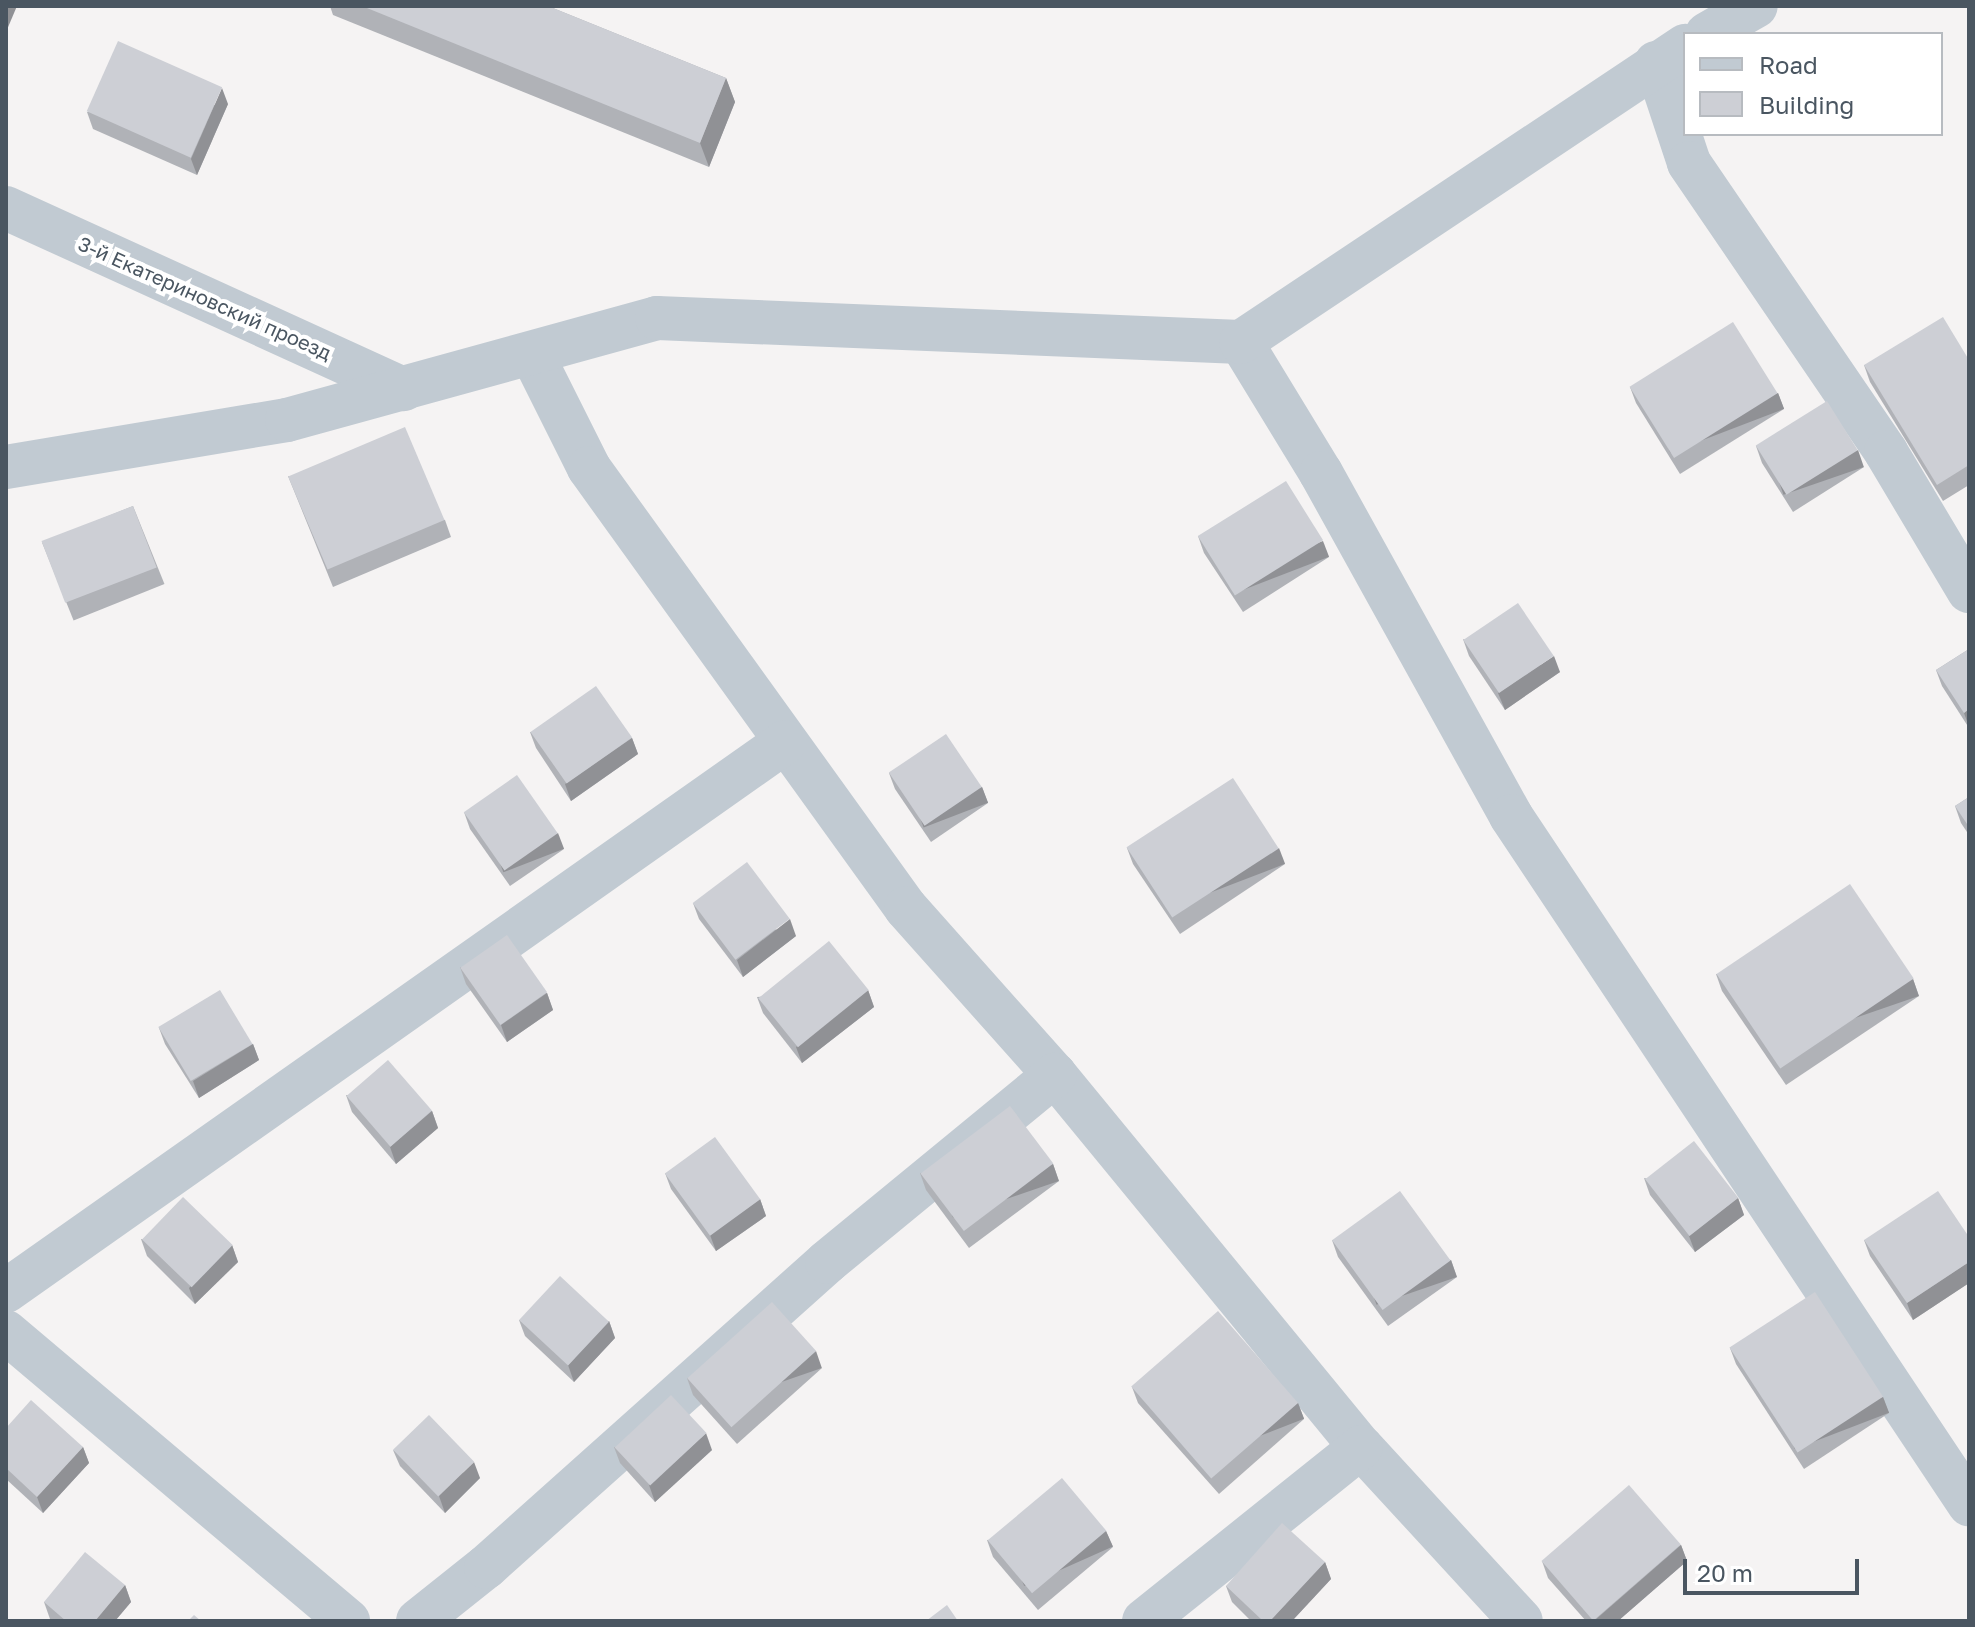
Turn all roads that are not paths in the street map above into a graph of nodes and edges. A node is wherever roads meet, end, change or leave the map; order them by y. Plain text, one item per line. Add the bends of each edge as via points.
1 (1756, 6) edge
2 (1710, 32) edge
3 (1670, 54) edge
4 (1683, 129) edge
5 (1684, 136) edge
6 (6, 208) edge
7 (1241, 342) junction
8 (532, 354) junction
9 (404, 389) junction
10 (6, 467) edge
11 (1969, 591) edge
12 (785, 742) junction
13 (1055, 1075) junction
14 (6, 1291) edge
15 (6, 1332) edge
16 (1361, 1447) junction
17 (1969, 1504) edge
18 (348, 1621) edge
19 (418, 1621) edge
20 (1144, 1621) edge
21 (1521, 1621) edge

1 - 2 street
3 - 4 street
3 - 7 street
5 - 11 street via 1689,163 1886,452
6 - 9 street, 3-й Екатериновский проезд
7 - 8 street via 657,318
7 - 17 street via 1321,473 1511,816
8 - 9 street
8 - 12 street via 589,468
9 - 10 street via 287,420
12 - 13 street via 906,908
12 - 14 street
13 - 16 street
13 - 19 street via 827,1262 486,1567
15 - 18 street
16 - 20 street
16 - 21 street

